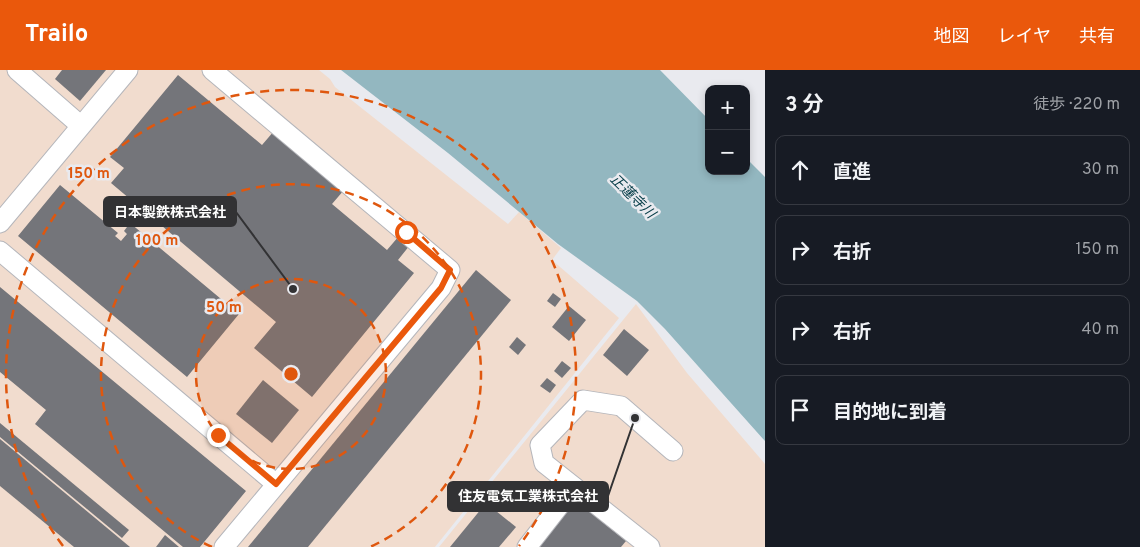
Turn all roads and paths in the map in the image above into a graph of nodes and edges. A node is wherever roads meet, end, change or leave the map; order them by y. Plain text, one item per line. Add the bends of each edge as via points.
1 (17, 70) edge
2 (128, 70) edge
3 (212, 70) edge
4 (80, 125) junction
5 (0, 223) edge
6 (0, 251) edge
7 (673, 451) dead end
8 (276, 484) junction
9 (574, 487) junction
10 (642, 545) edge
11 (224, 547) edge
12 (527, 547) edge

1 - 4 lane
2 - 4 lane
3 - 8 lane via 450,270 441,288
4 - 5 lane
6 - 8 lane
7 - 9 lane via 621,406 583,400 540,445 544,463
8 - 11 lane
9 - 10 lane
9 - 12 lane

